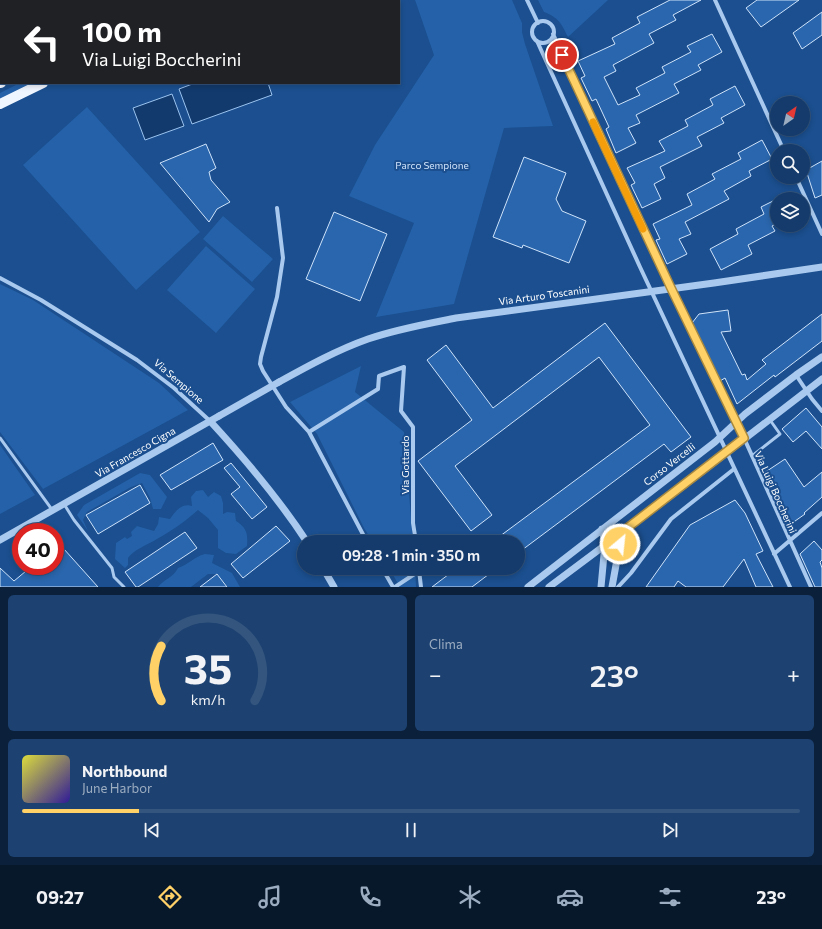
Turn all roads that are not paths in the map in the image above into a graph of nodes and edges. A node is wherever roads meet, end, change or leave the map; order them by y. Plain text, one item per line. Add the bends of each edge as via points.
1 (527, 0) edge
2 (715, 0) edge
3 (538, 23) junction
4 (553, 34) junction
5 (537, 42) junction
6 (41, 84) edge
7 (0, 104) edge
8 (781, 144) edge
9 (799, 184) edge
10 (277, 208) dead end
11 (822, 234) edge
12 (822, 266) edge
13 (0, 278) edge
14 (671, 288) junction
15 (651, 291) junction
16 (822, 357) edge
17 (796, 375) junction
18 (822, 379) edge
19 (279, 382) joint
20 (807, 391) junction
21 (822, 411) edge
22 (769, 419) junction
23 (210, 421) junction
24 (736, 422) junction
25 (309, 432) junction
26 (0, 438) edge
27 (719, 438) junction
28 (744, 438) junction
29 (726, 452) junction
30 (752, 456) junction
31 (734, 469) junction
32 (64, 504) junction
33 (53, 510) junction
34 (822, 514) edge
35 (602, 529) junction
36 (622, 532) junction
37 (302, 535) edge
38 (363, 535) edge
39 (415, 535) edge
40 (0, 540) edge
41 (790, 542) junction
42 (605, 544) junction
43 (774, 554) junction
44 (327, 575) edge
45 (386, 575) edge
46 (411, 575) edge
47 (420, 575) edge
48 (124, 587) edge
49 (334, 587) edge
50 (394, 587) edge
51 (421, 587) edge
52 (528, 587) edge
53 (549, 587) edge
54 (601, 587) edge
55 (612, 587) edge
56 (618, 587) edge
57 (790, 587) edge
58 (811, 587) edge

1 - 3 street
2 - 8 street
3 - 4 street via 550,25
3 - 5 street via 533,27 532,34
4 - 5 street via 548,41
4 - 14 street, Via Luigi Boccherini
5 - 15 street
6 - 7 main road
9 - 11 street
10 - 25 street via 283,258 277,297 260,364 286,407
12 - 14 street, Via Arturo Toscanini
13 - 23 street, Via Sempione via 51,305 137,360
14 - 15 street, Via Arturo Toscanini
14 - 24 street, Via Luigi Boccherini
15 - 19 street, Via Arturo Toscanini via 456,318 417,326 368,339 340,350
15 - 27 street
16 - 17 street, Corso Vercelli
17 - 20 street
17 - 24 street, Corso Vercelli
18 - 20 street
19 - 23 street, Via Francesco Cigna, bridge
20 - 21 street
20 - 22 street
22 - 28 street
22 - 30 lane via 780,434
23 - 32 street, Via Francesco Cigna
23 - 37 street, Via Sempione via 266,486
24 - 27 street, Corso Vercelli
24 - 28 street, Via Luigi Boccherini
25 - 38 street
25 - 39 street, Via Gottardo via 378,389 379,376 404,367 401,411 413,427
26 - 33 lane
27 - 29 street
27 - 35 street, Corso Vercelli
28 - 29 street
28 - 30 street, Via Luigi Boccherini
29 - 31 street
29 - 36 street
30 - 41 street, Via Luigi Boccherini
31 - 43 street
31 - 56 street via 674,516
32 - 33 street, Via Francesco Cigna
32 - 48 lane via 112,568 114,577
33 - 40 street, Via Francesco Cigna
34 - 41 street
35 - 42 street
35 - 52 street, Corso Vercelli
36 - 42 street
36 - 55 street
41 - 43 street
41 - 58 street, Via Luigi Boccherini
42 - 53 street
42 - 54 street
43 - 57 street
44 - 49 street
45 - 50 street
46 - 50 street
47 - 51 street

